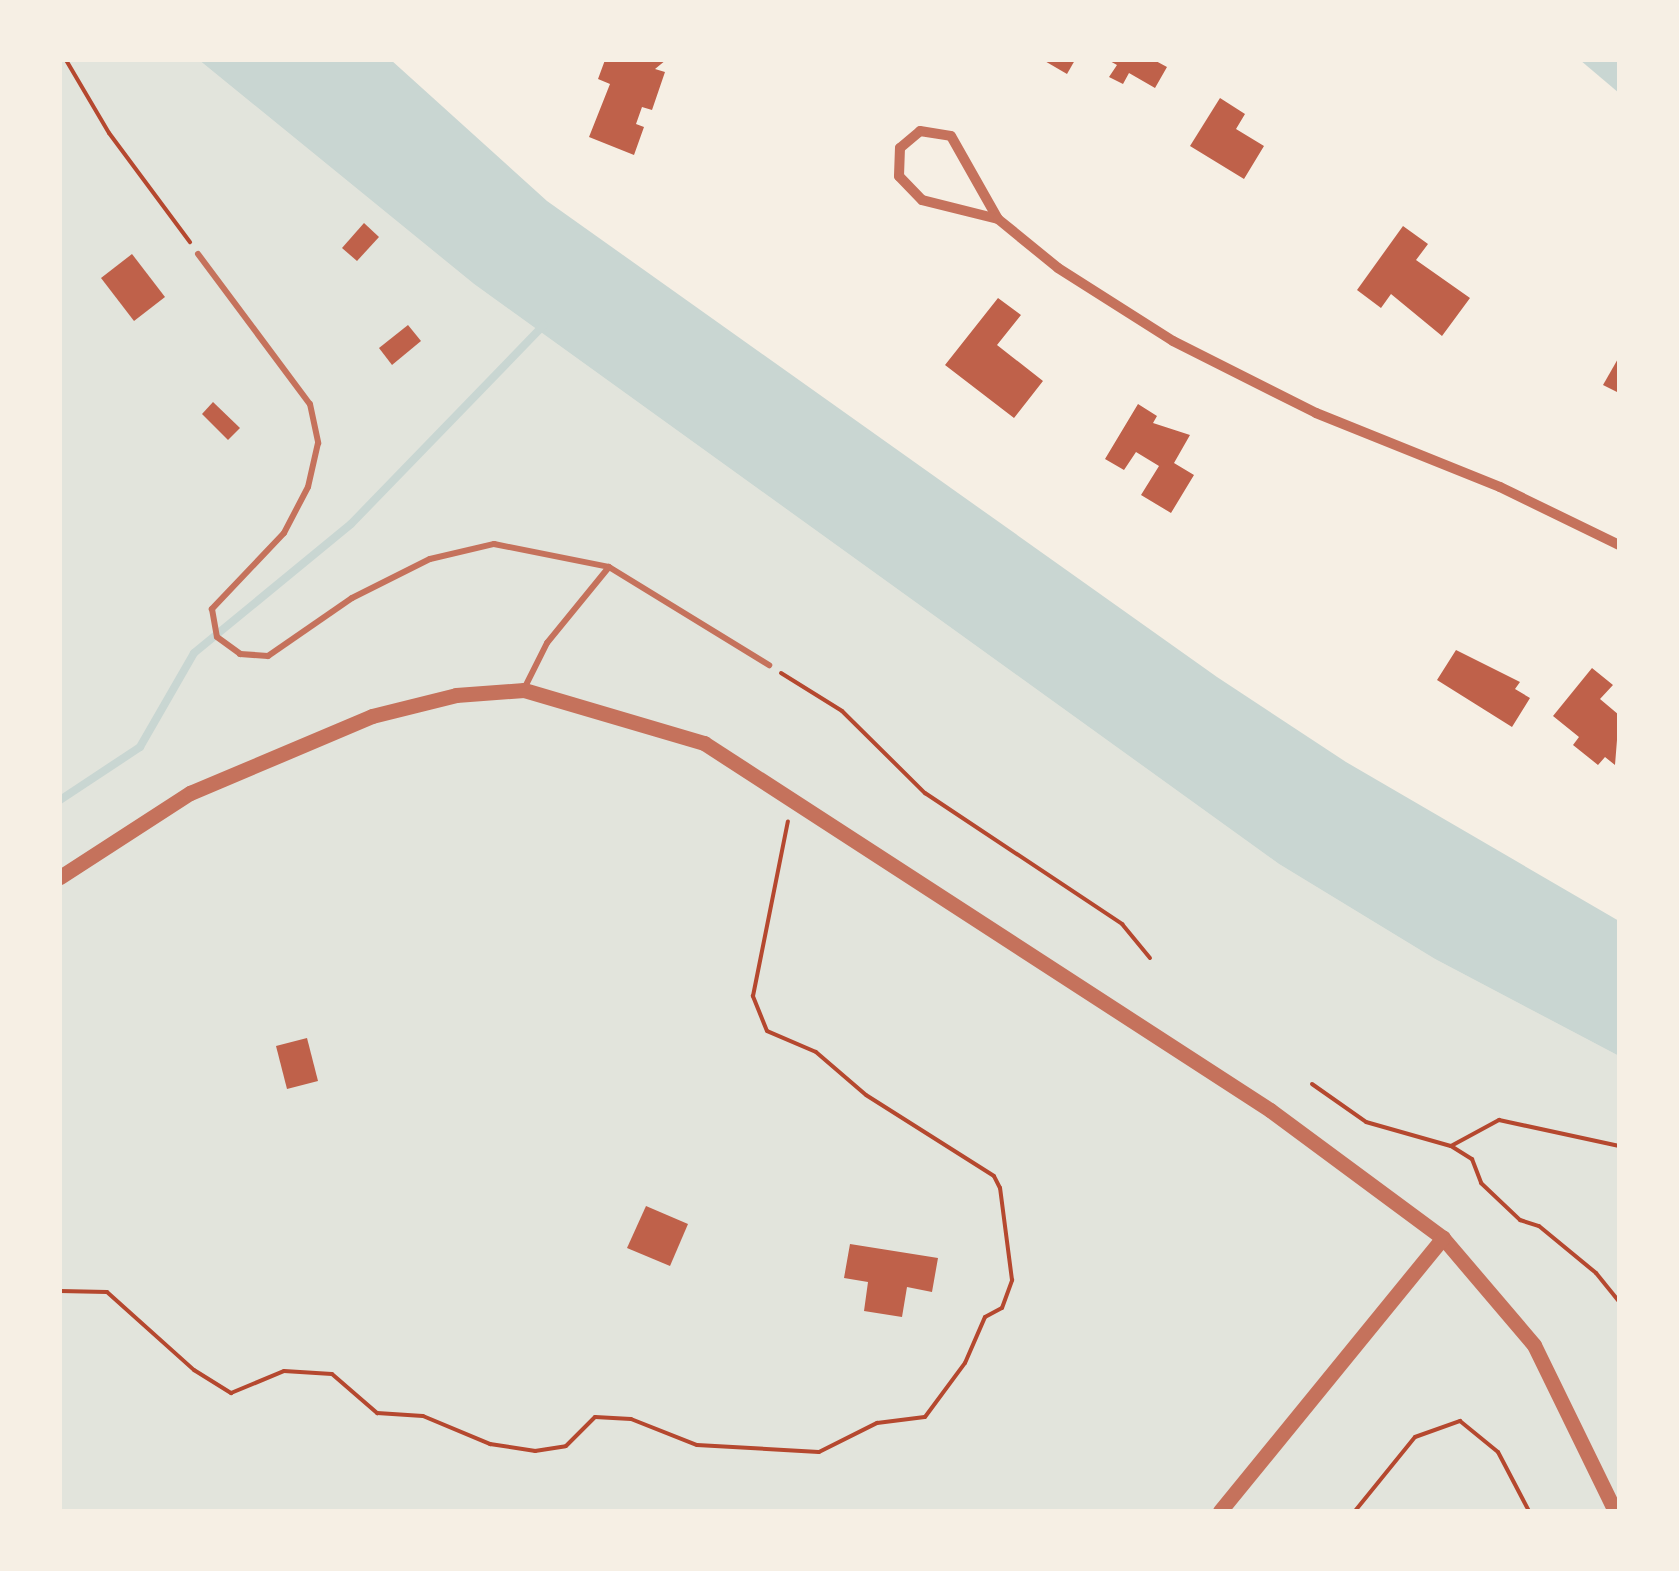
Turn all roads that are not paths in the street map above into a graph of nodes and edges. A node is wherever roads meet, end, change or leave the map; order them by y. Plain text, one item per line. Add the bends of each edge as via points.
1 (998, 220) junction
2 (198, 254) road end
3 (1619, 545) edge
4 (609, 567) junction
5 (769, 666) road end
6 (524, 690) junction
7 (60, 877) edge
8 (1443, 1238) junction
9 (1220, 1511) edge
10 (1616, 1511) edge

1 - 1 street via 951,136 920,132 900,148 899,176 922,200
1 - 3 street via 1058,268 1173,341 1316,413 1500,487
2 - 4 lane via 310,404 318,443 308,487 284,533 212,609 217,637 240,654 268,656 352,598 430,559 494,544
4 - 5 lane
4 - 6 lane via 547,643
6 - 7 street via 456,695 372,716 190,793
6 - 8 street via 704,743 1270,1110
8 - 9 street
8 - 10 street via 1534,1345

